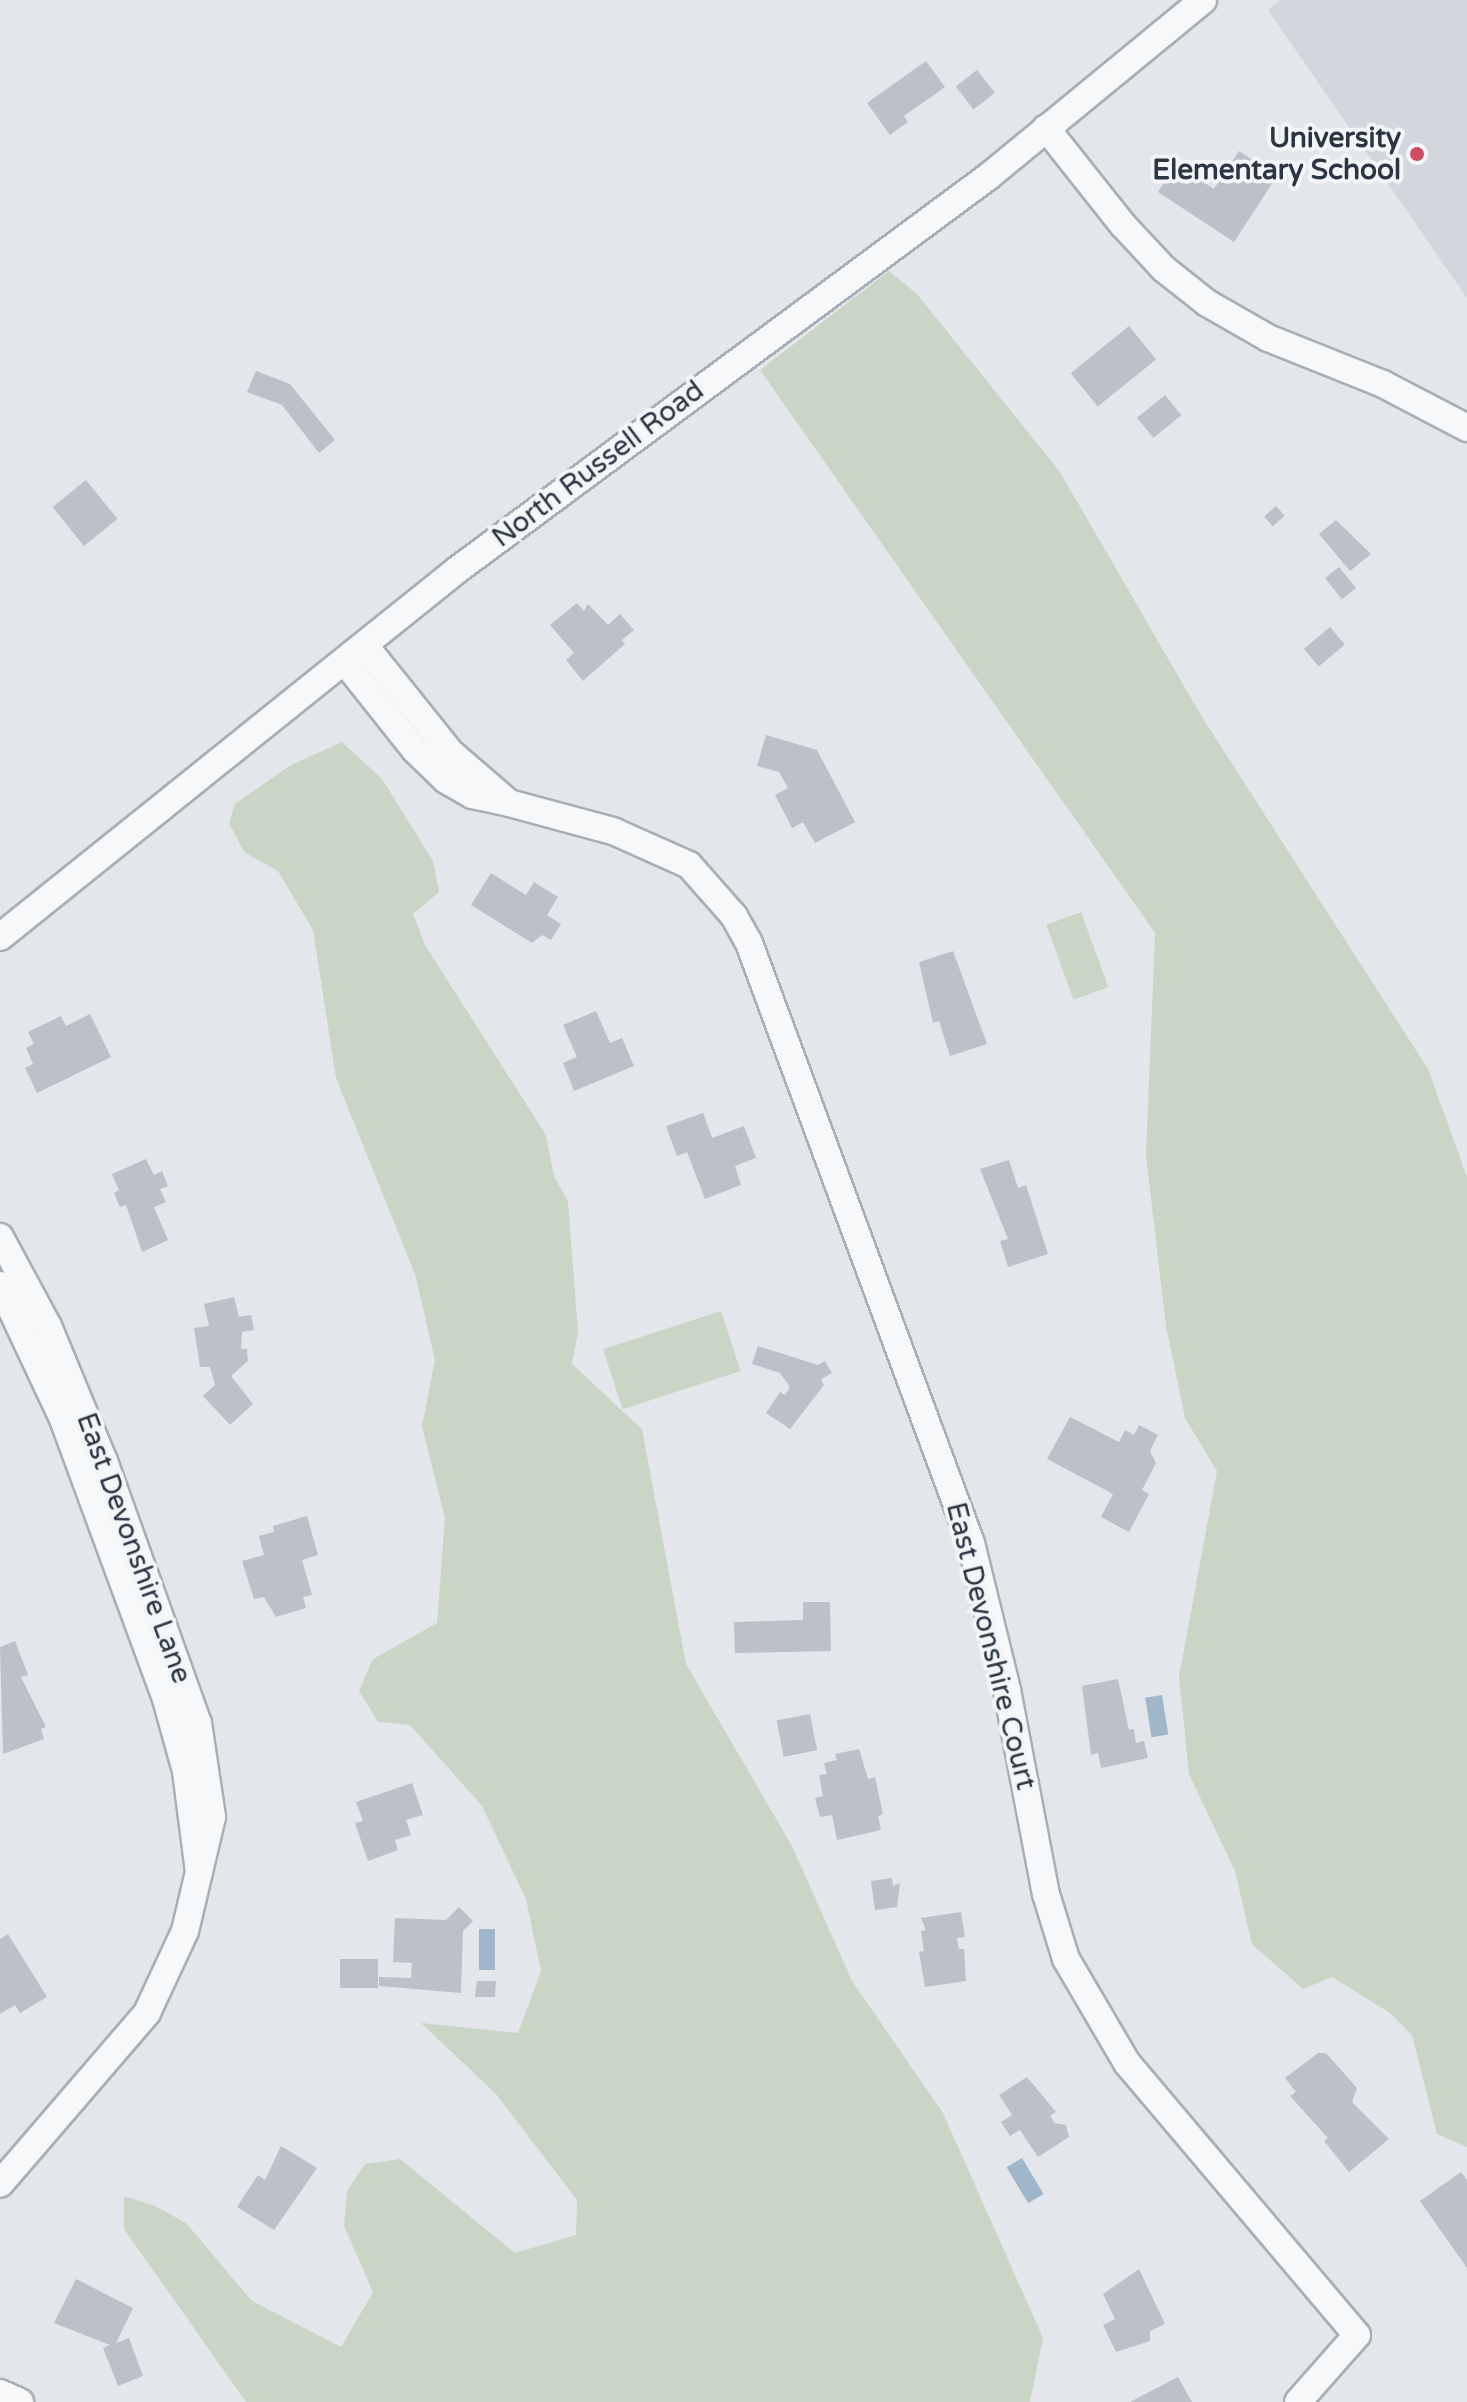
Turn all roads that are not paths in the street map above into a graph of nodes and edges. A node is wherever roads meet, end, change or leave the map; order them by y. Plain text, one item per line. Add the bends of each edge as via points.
1 (1203, 0) edge
2 (1046, 128) junction
3 (1467, 428) edge
4 (355, 654) junction
5 (0, 937) edge
6 (0, 1237) edge
7 (0, 1285) edge
8 (199, 1872) junction
9 (0, 2184) edge
10 (0, 2393) edge
11 (20, 2402) edge
12 (1298, 2402) edge

1 - 2 street, North Russell Road
2 - 3 street via 1123,225 1164,269 1207,303 1268,338 1383,384
2 - 4 street, North Russell Road via 538,508
4 - 5 street, North Russell Road
4 - 12 street, East Devonshire Court via 415,750 446,780 472,795 613,831 689,865 734,916 749,943 971,1543 1007,1690 1046,1894 1066,1959 1127,2063 1357,2335
6 - 8 street, East Devonshire Lane via 72,1381 198,1723 212,1817
7 - 8 street, East Devonshire Lane via 63,1419 166,1699 186,1771
8 - 9 street, East Devonshire Lane via 175,1959 147,2013
10 - 11 street

